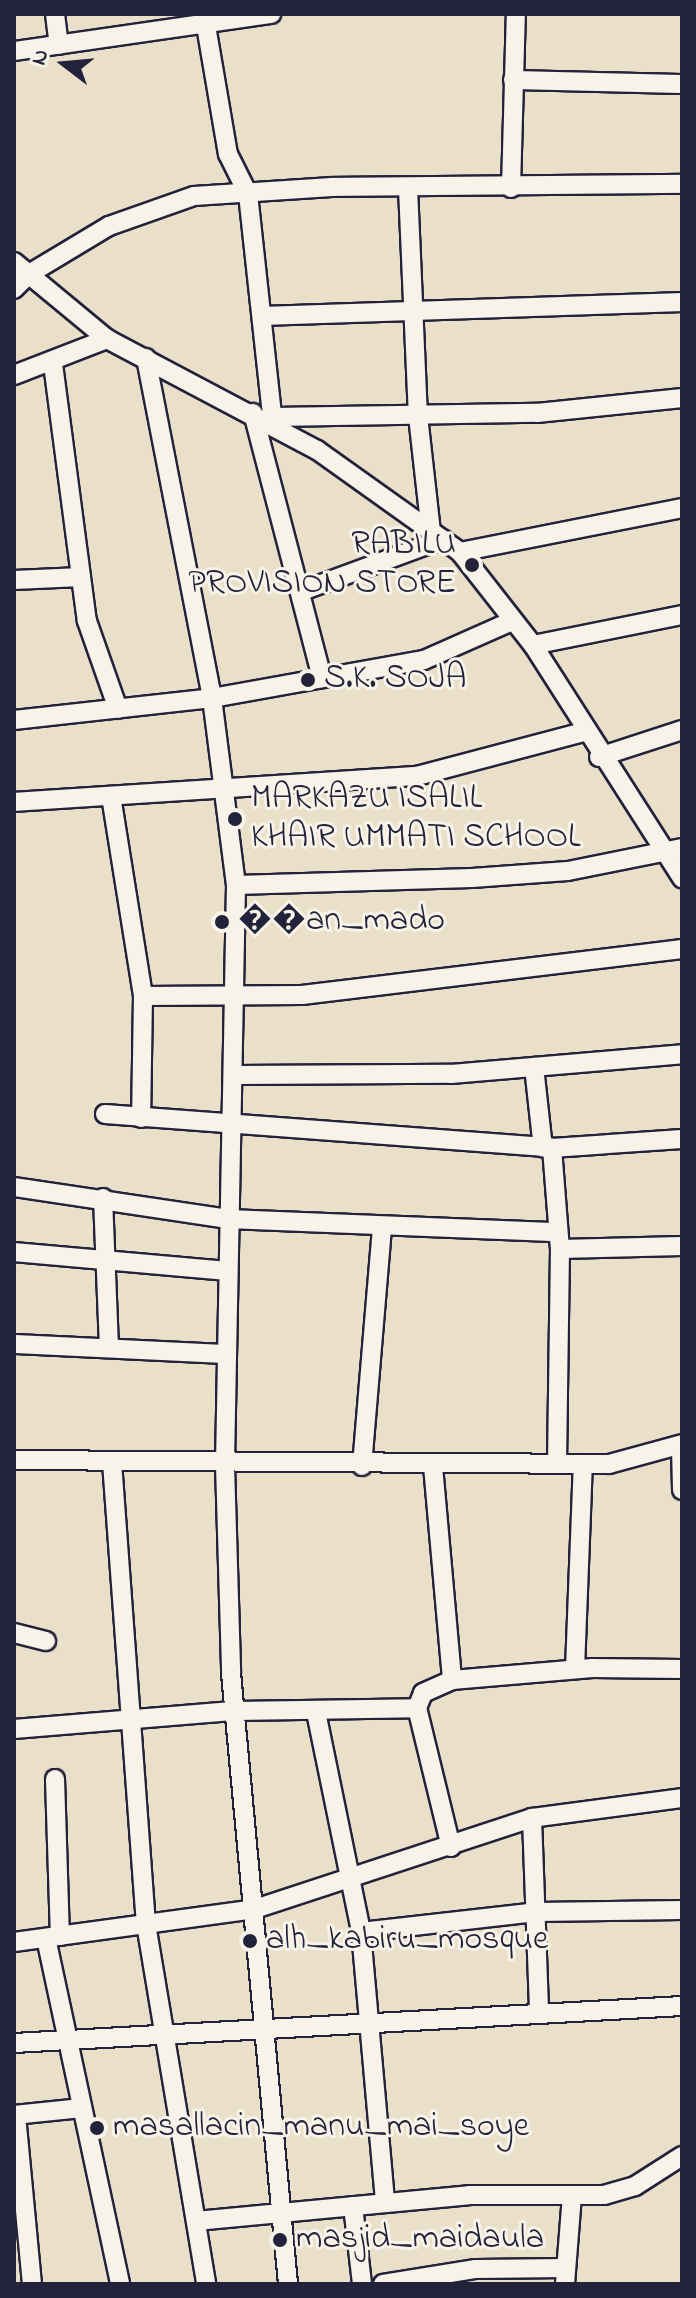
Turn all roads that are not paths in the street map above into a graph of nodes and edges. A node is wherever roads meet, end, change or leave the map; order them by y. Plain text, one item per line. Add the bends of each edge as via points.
1 (55, 14) edge
2 (271, 14) edge
3 (516, 14) edge
4 (204, 21) edge
5 (59, 45) junction
6 (14, 51) edge
7 (513, 80) junction
8 (682, 84) edge
9 (682, 184) edge
10 (408, 188) junction
11 (511, 188) junction
12 (248, 194) junction
13 (21, 268) edge
14 (14, 289) edge
15 (682, 302) edge
16 (412, 315) junction
17 (263, 316) junction
18 (107, 339) junction
19 (146, 358) junction
20 (53, 364) junction
21 (14, 375) edge
22 (682, 398) edge
23 (253, 413) junction
24 (418, 416) junction
25 (273, 421) junction
26 (682, 508) edge
27 (437, 536) junction
28 (460, 552) junction
29 (81, 577) junction
30 (14, 580) edge
31 (302, 591) junction
32 (682, 615) edge
33 (512, 621) junction
34 (533, 645) junction
35 (322, 678) junction
36 (212, 698) junction
37 (118, 709) junction
38 (14, 720) edge
39 (682, 730) edge
40 (583, 732) junction
41 (599, 757) junction
42 (226, 788) junction
43 (111, 796) junction
44 (14, 802) edge
45 (682, 848) edge
46 (663, 854) junction
47 (682, 878) edge
48 (236, 885) junction
49 (682, 949) edge
50 (236, 995) junction
51 (143, 996) junction
52 (682, 1054) edge
53 (534, 1067) junction
54 (236, 1075) junction
55 (105, 1114) dead end
56 (141, 1118) junction
57 (234, 1127) junction
58 (682, 1139) edge
59 (547, 1148) junction
60 (14, 1187) edge
61 (103, 1198) junction
62 (228, 1219) junction
63 (382, 1228) junction
64 (559, 1240) junction
65 (682, 1246) edge
66 (14, 1252) edge
67 (104, 1259) junction
68 (227, 1271) junction
69 (14, 1344) edge
70 (109, 1348) junction
71 (226, 1354) junction
72 (681, 1445) edge
73 (14, 1460) edge
74 (112, 1462) junction
75 (557, 1464) junction
76 (583, 1464) junction
77 (225, 1465) junction
78 (362, 1466) junction
79 (433, 1466) junction
80 (682, 1490) edge
81 (14, 1633) edge
82 (46, 1641) dead end
83 (575, 1669) junction
84 (682, 1669) edge
85 (452, 1680) junction
86 (417, 1708) junction
87 (235, 1711) junction
88 (316, 1712) junction
89 (129, 1724) junction
90 (14, 1729) edge
91 (55, 1779) dead end
92 (682, 1798) edge
93 (532, 1818) junction
94 (451, 1847) junction
95 (351, 1877) junction
96 (255, 1909) junction
97 (682, 1910) edge
98 (536, 1912) junction
99 (146, 1924) junction
100 (361, 1932) junction
101 (53, 1937) junction
102 (14, 1942) edge
103 (682, 2006) edge
104 (539, 2013) junction
105 (373, 2023) junction
106 (268, 2028) junction
107 (165, 2033) junction
108 (66, 2038) junction
109 (14, 2043) edge
110 (82, 2108) junction
111 (15, 2115) edge
112 (682, 2156) edge
113 (572, 2196) junction
114 (385, 2203) junction
115 (353, 2206) junction
116 (282, 2213) junction
117 (196, 2221) junction
118 (528, 2276) edge
119 (565, 2276) edge
120 (434, 2279) edge
121 (32, 2284) edge
122 (120, 2284) edge
123 (206, 2284) edge
124 (288, 2284) edge
125 (362, 2284) edge
126 (383, 2284) edge

1 - 5 street
2 - 4 street
3 - 7 street
4 - 5 street
4 - 12 street via 228,154
5 - 6 street
7 - 8 street
7 - 11 street
9 - 11 street
10 - 11 street
10 - 12 street
10 - 16 street
12 - 13 street via 194,196 109,226
12 - 17 street
13 - 14 street
13 - 18 street
15 - 16 street
16 - 17 street
16 - 24 street
17 - 25 street
18 - 19 street
18 - 20 street
19 - 23 street
19 - 36 street
20 - 21 street
20 - 29 street
22 - 24 street via 537,413
23 - 25 street
23 - 31 street
24 - 25 street
24 - 27 street
25 - 27 street
26 - 28 street
27 - 28 street
27 - 31 street
28 - 33 street
29 - 30 street
29 - 37 street via 87,621
31 - 35 street
32 - 34 street
33 - 34 street
33 - 35 street via 424,660
34 - 40 street
35 - 36 street
36 - 37 street
36 - 42 street
37 - 38 street
39 - 41 street
40 - 41 street
40 - 42 street via 417,776
41 - 46 street
42 - 43 street
42 - 48 street
43 - 44 street
43 - 51 street
45 - 46 street
46 - 47 street
46 - 48 street via 472,878
48 - 50 street
49 - 50 street via 365,990
50 - 51 street
50 - 54 street
51 - 56 street
52 - 53 street
53 - 54 street via 345,1078
53 - 59 street
54 - 57 street
55 - 56 street
56 - 57 street
57 - 59 street
57 - 62 street
58 - 59 street
59 - 64 street
60 - 61 street
61 - 62 street
61 - 67 street
62 - 63 street
62 - 68 street
63 - 64 street
63 - 78 street
64 - 65 street
64 - 75 street
66 - 67 street
67 - 68 street
67 - 70 street
68 - 71 street
69 - 70 street
70 - 71 street
71 - 77 street
72 - 76 street via 609,1464
72 - 80 street
73 - 74 street
74 - 77 street
74 - 89 street
75 - 76 street
75 - 79 street
76 - 83 street
77 - 78 street
77 - 87 street
78 - 79 street
79 - 85 street
81 - 82 street
83 - 84 street
83 - 85 street
85 - 86 street via 423,1693
86 - 88 street
86 - 94 street
87 - 88 street
87 - 89 street
87 - 96 street
88 - 95 street
89 - 90 street
89 - 99 street
91 - 101 street
92 - 93 street
93 - 94 street
93 - 98 street
94 - 95 street
95 - 96 street
95 - 100 street
96 - 99 street
96 - 106 street
97 - 98 street
98 - 100 street
98 - 104 street
99 - 101 street
99 - 107 street
100 - 105 street
101 - 102 street
101 - 108 street
103 - 104 street
104 - 105 street
105 - 106 street
105 - 114 street
106 - 107 street
106 - 116 street
107 - 108 street
107 - 117 street
108 - 109 street
108 - 110 street
110 - 111 street
110 - 122 street
111 - 121 street
112 - 113 street via 635,2186
113 - 114 street via 469,2195
113 - 119 street
114 - 115 street
115 - 116 street
115 - 125 street
116 - 117 street
116 - 124 street
117 - 123 street
118 - 119 street
118 - 120 street
120 - 126 street

